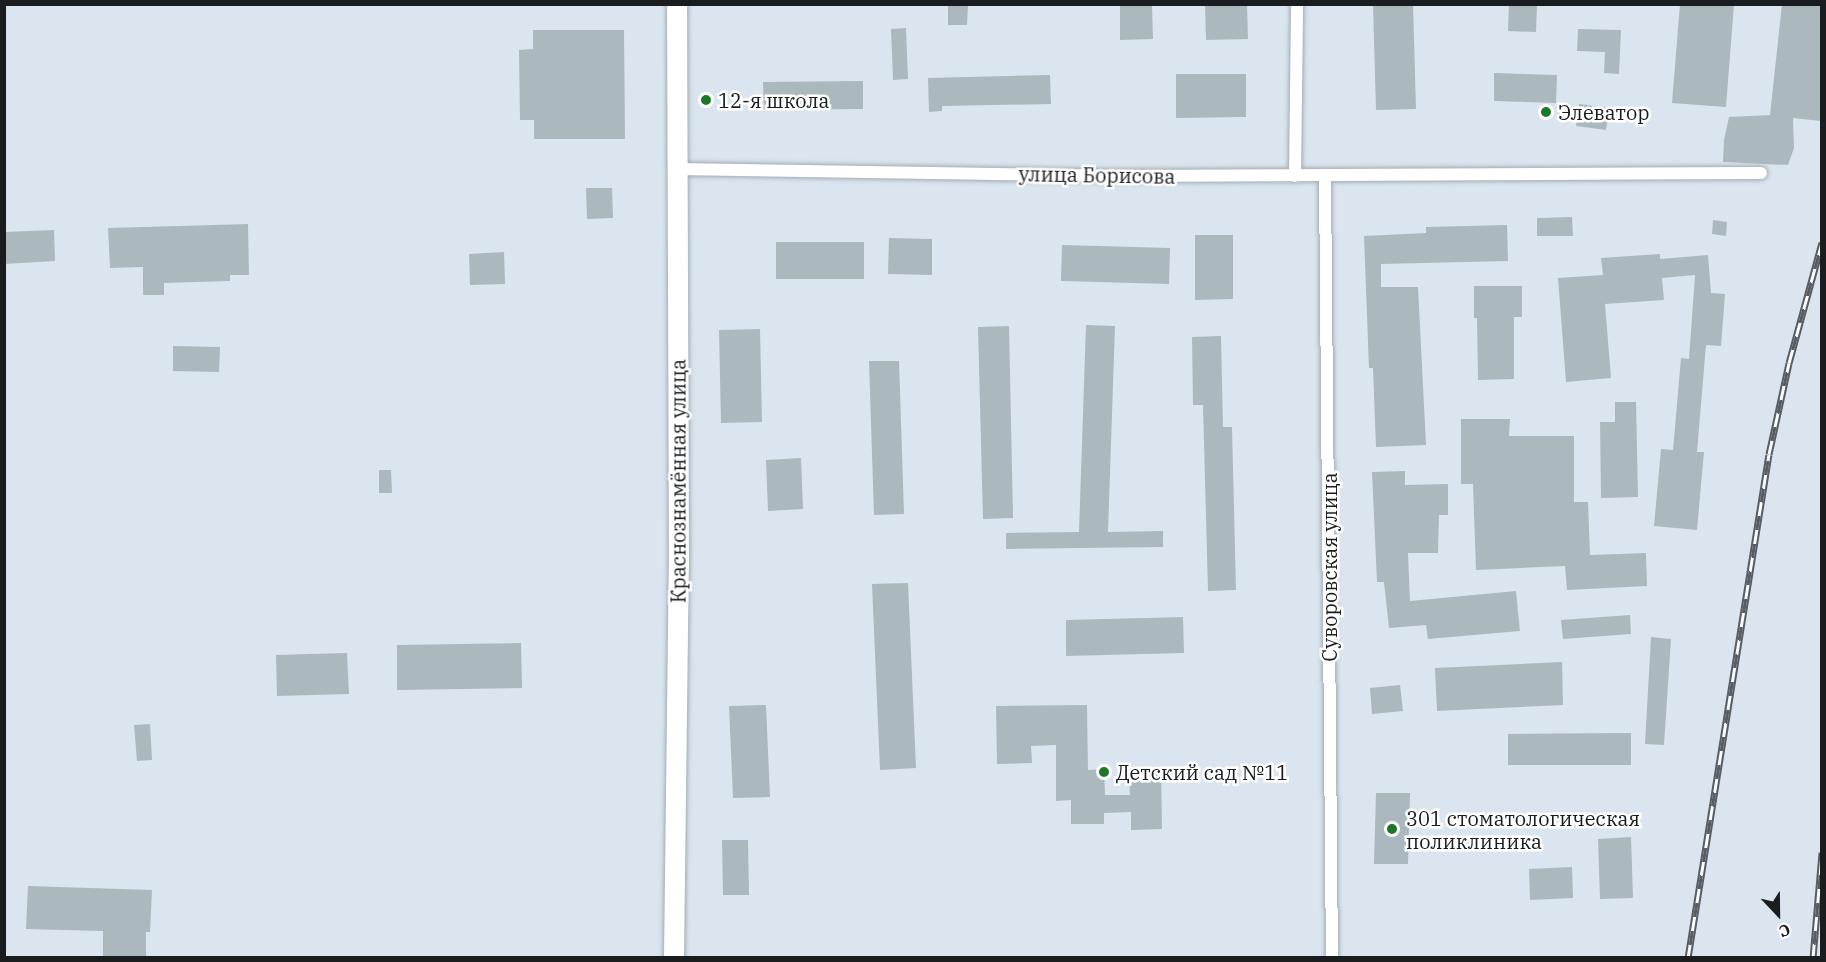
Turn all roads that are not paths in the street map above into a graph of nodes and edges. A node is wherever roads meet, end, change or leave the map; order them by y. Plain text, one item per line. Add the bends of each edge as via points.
1 (677, 4) edge
2 (1297, 4) edge
3 (676, 169) junction
4 (1761, 173) dead end
5 (1295, 176) junction
6 (1325, 176) junction
7 (674, 957) edge
8 (1332, 957) edge

1 - 3 main road, Краснознамённая улица
2 - 5 street
3 - 5 street, улица Борисова
3 - 7 main road, Краснознамённая улица via 679,567
4 - 6 street, улица Борисова
5 - 6 street, улица Борисова
6 - 8 street, Суворовская улица

